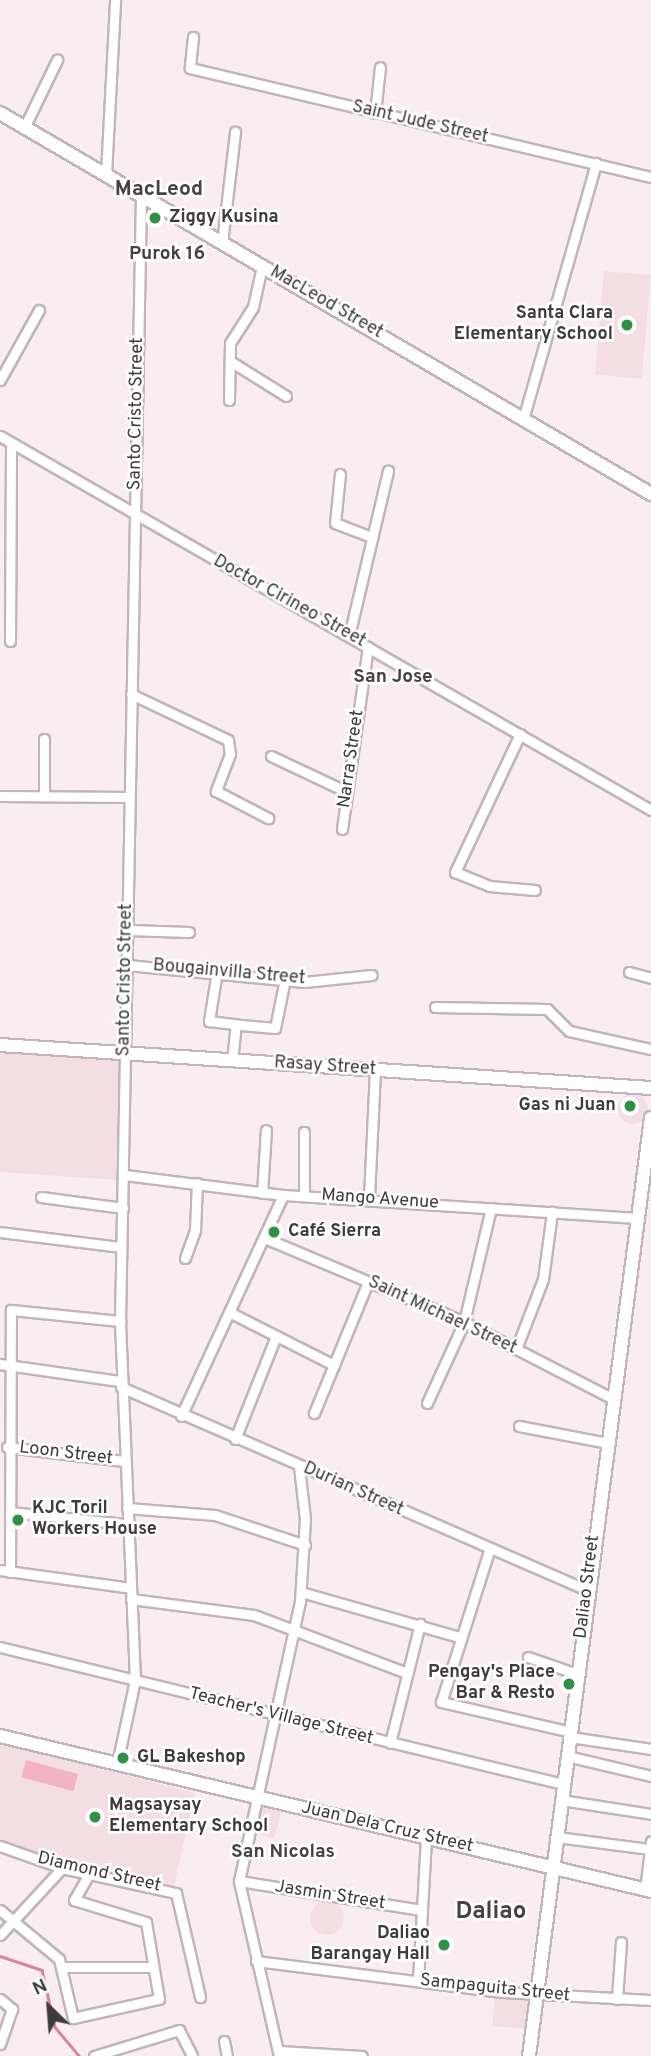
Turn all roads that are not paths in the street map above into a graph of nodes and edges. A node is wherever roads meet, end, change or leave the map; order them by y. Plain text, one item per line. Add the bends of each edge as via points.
1 (115, 0) edge
2 (193, 37) dead end
3 (57, 60) dead end
4 (380, 67) dead end
5 (0, 113) edge
6 (375, 113) junction
7 (24, 128) junction
8 (235, 132) dead end
9 (596, 163) junction
10 (106, 174) junction
11 (651, 177) edge
12 (141, 194) junction
13 (222, 243) junction
14 (262, 266) junction
15 (39, 310) dead end
16 (230, 361) junction
17 (0, 380) edge
18 (286, 396) dead end
19 (229, 400) dead end
20 (524, 416) junction
21 (0, 436) edge
22 (11, 443) junction
23 (388, 471) dead end
24 (340, 474) dead end
25 (651, 494) edge
26 (135, 515) junction
27 (372, 537) junction
28 (0, 606) edge
29 (12, 613) junction
30 (349, 636) junction
31 (10, 640) dead end
32 (368, 647) junction
33 (131, 694) junction
34 (520, 734) junction
35 (44, 739) dead end
36 (271, 756) dead end
37 (347, 792) junction
38 (0, 796) edge
39 (44, 796) junction
40 (129, 797) junction
41 (651, 810) edge
42 (268, 818) dead end
43 (342, 829) dead end
44 (535, 890) dead end
45 (128, 930) junction
46 (189, 932) dead end
47 (127, 965) junction
48 (217, 971) junction
49 (629, 972) dead end
50 (372, 975) dead end
51 (651, 978) edge
52 (285, 979) junction
53 (435, 1007) dead end
54 (236, 1025) junction
55 (0, 1045) edge
56 (651, 1049) edge
57 (125, 1055) junction
58 (232, 1061) junction
59 (374, 1071) junction
60 (651, 1088) edge
61 (651, 1118) edge
62 (266, 1130) dead end
63 (304, 1132) dead end
64 (125, 1175) junction
65 (197, 1183) junction
66 (262, 1193) junction
67 (283, 1195) junction
68 (304, 1195) junction
69 (41, 1196) dead end
70 (369, 1197) junction
71 (123, 1208) junction
72 (491, 1208) junction
73 (552, 1212) junction
74 (637, 1218) junction
75 (0, 1232) edge
76 (267, 1239) junction
77 (121, 1247) junction
78 (185, 1258) dead end
79 (368, 1282) junction
80 (229, 1312) junction
81 (120, 1321) junction
82 (464, 1322) junction
83 (276, 1336) junction
84 (516, 1349) junction
85 (4, 1364) edge
86 (334, 1365) junction
87 (121, 1384) junction
88 (613, 1399) junction
89 (427, 1403) dead end
90 (314, 1413) dead end
91 (181, 1416) junction
92 (519, 1426) dead end
93 (234, 1439) junction
94 (608, 1443) junction
95 (7, 1447) junction
96 (124, 1461) junction
97 (299, 1466) junction
98 (127, 1508) junction
99 (9, 1512) junction
100 (127, 1524) junction
101 (305, 1545) junction
102 (489, 1551) junction
103 (5, 1571) edge
104 (131, 1588) junction
105 (587, 1590) junction
106 (301, 1592) junction
107 (131, 1600) junction
108 (420, 1624) junction
109 (295, 1627) junction
110 (459, 1637) junction
111 (0, 1647) edge
112 (528, 1657) dead end
113 (404, 1672) junction
114 (577, 1674) junction
115 (135, 1680) junction
116 (275, 1717) junction
117 (570, 1734) junction
118 (0, 1736) edge
119 (390, 1743) junction
120 (651, 1749) edge
121 (567, 1756) junction
122 (117, 1764) junction
123 (651, 1776) edge
124 (563, 1784) junction
125 (254, 1798) junction
126 (561, 1800) junction
127 (651, 1814) edge
128 (426, 1836) junction
129 (557, 1837) junction
130 (651, 1842) edge
131 (0, 1846) edge
132 (650, 1849) edge
133 (62, 1868) junction
134 (553, 1868) junction
135 (91, 1871) junction
136 (239, 1881) junction
137 (648, 1890) edge
138 (0, 1910) edge
139 (422, 1910) junction
140 (13, 1919) junction
141 (0, 1935) edge
142 (621, 1942) dead end
143 (256, 1961) junction
144 (62, 1967) junction
145 (153, 1967) junction
146 (418, 1981) junction
147 (537, 1995) junction
148 (200, 1997) dead end
149 (0, 1998) edge
150 (617, 1999) junction
151 (651, 2000) edge
152 (224, 2041) dead end
153 (0, 2044) edge
154 (279, 2054) edge
155 (94, 2056) edge
156 (192, 2056) edge
157 (227, 2056) edge
158 (362, 2056) edge
159 (529, 2056) edge

1 - 10 street
2 - 6 street, Saint Jude Street via 190,68
3 - 7 street
4 - 6 street
5 - 7 street, MacLeod Street
6 - 9 street, Saint Jude Street
7 - 10 street, MacLeod Street
8 - 13 street
9 - 11 street, Saint Jude Street
9 - 20 street
10 - 12 street, MacLeod Street
12 - 13 street, MacLeod Street
12 - 26 street, Santo Cristo Street
13 - 14 street, MacLeod Street
14 - 16 street via 253,307 231,337
14 - 20 street, MacLeod Street
15 - 17 street
16 - 18 street
16 - 19 street
20 - 25 street, MacLeod Street
21 - 22 street, Doctor Cirineo Street
22 - 26 street, Doctor Cirineo Street
22 - 29 street
23 - 27 street
24 - 27 street via 335,523
26 - 30 street, Doctor Cirineo Street
26 - 33 street, Santo Cristo Street
27 - 30 street
28 - 29 street
29 - 31 street
30 - 32 street, Doctor Cirineo Street
32 - 34 street, Doctor Cirineo Street
32 - 37 street, Narra Street
33 - 40 street, Santo Cristo Street
33 - 42 street via 228,740 230,754 216,791
34 - 41 street, Doctor Cirineo Street
34 - 44 street via 456,872 489,886
35 - 39 street
36 - 37 street
37 - 43 street, Narra Street
38 - 39 street
39 - 40 street
40 - 45 street, Santo Cristo Street
45 - 46 street
45 - 47 street, Santo Cristo Street
47 - 48 street, Bougainvilla Street
47 - 57 street, Santo Cristo Street
48 - 52 street, Bougainvilla Street
48 - 54 street via 209,1021
49 - 51 street
50 - 52 street, Bougainvilla Street
52 - 54 street via 275,1028
53 - 56 street via 547,1009 569,1031
54 - 58 street
55 - 57 street, Rasay Street
57 - 58 street, Rasay Street
57 - 64 street, Santo Cristo Street
58 - 59 street, Rasay Street
59 - 60 street, Rasay Street
59 - 70 street
61 - 74 street, Daliao Street
62 - 66 street
63 - 68 street
64 - 65 street, Mango Avenue
64 - 71 street, Santo Cristo Street
65 - 66 street, Mango Avenue
65 - 78 street via 195,1230
66 - 67 street, Mango Avenue
67 - 68 street, Mango Avenue
67 - 76 street
68 - 70 street, Mango Avenue
69 - 71 street
70 - 72 street, Mango Avenue
71 - 77 street, Santo Cristo Street
72 - 73 street, Mango Avenue
72 - 82 street
73 - 74 street, Mango Avenue
73 - 84 street via 543,1279
74 - 88 street, Daliao Street
75 - 77 street
76 - 79 street, Saint Michael Street
76 - 80 street
77 - 81 street, Santo Cristo Street
79 - 82 street, Saint Michael Street
79 - 86 street
80 - 83 street
80 - 91 street
81 - 85 street via 11,1310
81 - 87 street, Santo Cristo Street
82 - 84 street, Saint Michael Street
82 - 89 street
83 - 86 street
83 - 93 street
84 - 88 street, Saint Michael Street
85 - 87 street, Durian Street
85 - 95 street
86 - 90 street
87 - 91 street, Durian Street
87 - 96 street, Santo Cristo Street
88 - 94 street, Daliao Street
91 - 93 street, Durian Street
92 - 94 street
93 - 97 street, Durian Street
94 - 105 street, Daliao Street
95 - 96 street, Loon Street
95 - 99 street
96 - 98 street, Santo Cristo Street
97 - 101 street
97 - 102 street, Durian Street
98 - 100 street, Santo Cristo Street
98 - 101 street via 215,1515
99 - 100 street
99 - 103 street
100 - 104 street, Santo Cristo Street
101 - 106 street
102 - 105 street, Durian Street
102 - 110 street
103 - 104 street
104 - 107 street, Santo Cristo Street
105 - 114 street, Daliao Street
106 - 108 street
106 - 109 street
107 - 109 street via 215,1608
107 - 115 street, Santo Cristo Street
108 - 110 street
108 - 113 street
109 - 113 street
109 - 116 street
110 - 117 street via 441,1702
111 - 115 street, Teacher's Village Street
112 - 114 street
113 - 119 street
114 - 117 street, Daliao Street
115 - 116 street, Teacher's Village Street
115 - 122 street, Santo Cristo Street
116 - 119 street, Teacher's Village Street
116 - 125 street
117 - 120 street
117 - 121 street, Daliao Street
118 - 122 street, Juan Dela Cruz Street
119 - 124 street, Teacher's Village Street
121 - 123 street
121 - 124 street, Daliao Street
122 - 125 street, Juan Dela Cruz Street
124 - 126 street, Daliao Street
125 - 128 street, Juan Dela Cruz Street
125 - 136 street
126 - 127 street
126 - 129 street, Daliao Street
128 - 134 street, Juan Dela Cruz Street
128 - 139 street
129 - 132 street
129 - 134 street, Daliao Street
130 - 132 street
131 - 133 street, Diamond Street
132 - 137 street
133 - 135 street, Diamond Street
133 - 140 street
134 - 137 street, Juan Dela Cruz Street
134 - 147 street, Daliao Street
135 - 145 street via 74,1900 146,1922
135 - 148 street, Diamond Street via 176,1893
136 - 139 street, Jasmin Street
136 - 143 street
138 - 140 street
139 - 146 street
140 - 141 street
140 - 144 street
142 - 150 street
143 - 146 street, Sampaguita Street
143 - 154 street
144 - 145 street
144 - 145 street via 73,2018 159,1999
146 - 147 street, Sampaguita Street
147 - 150 street, Sampaguita Street
147 - 159 street, Daliao Street
149 - 153 street via 10,2004
150 - 151 street, Sampaguita Street
152 - 157 street
154 - 158 street
155 - 156 street via 179,2030

